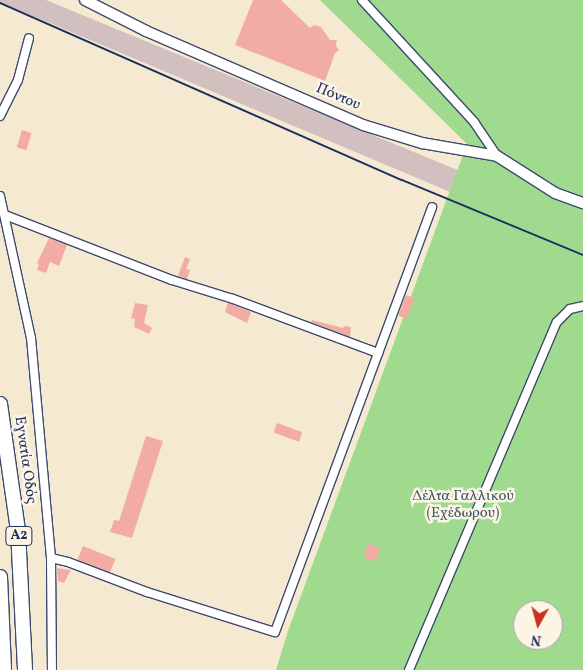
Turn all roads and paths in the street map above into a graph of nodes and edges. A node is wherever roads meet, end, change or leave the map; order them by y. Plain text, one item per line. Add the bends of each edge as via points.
1 (85, 0) edge
2 (362, 0) edge
3 (29, 38) dead end
4 (0, 116) edge
5 (497, 156) junction
6 (0, 196) edge
7 (583, 202) edge
8 (432, 207) dead end
9 (5, 215) junction
10 (583, 306) edge
11 (378, 353) junction
12 (0, 404) edge
13 (50, 558) junction
14 (0, 577) edge
15 (4, 670) edge
16 (25, 670) edge
17 (52, 670) edge
18 (409, 670) edge

1 - 5 street, Πόντου via 363,125 422,143
2 - 5 street via 474,122
3 - 4 street via 18,80
5 - 7 street, Πόντου via 555,193
6 - 9 street
8 - 11 street
9 - 11 street via 172,280
9 - 13 street via 31,338
10 - 18 street via 570,309 557,322
11 - 13 street via 275,632
12 - 16 highway, Εγνατία Οδός / Α2 via 18,531
13 - 17 street
14 - 15 highway

